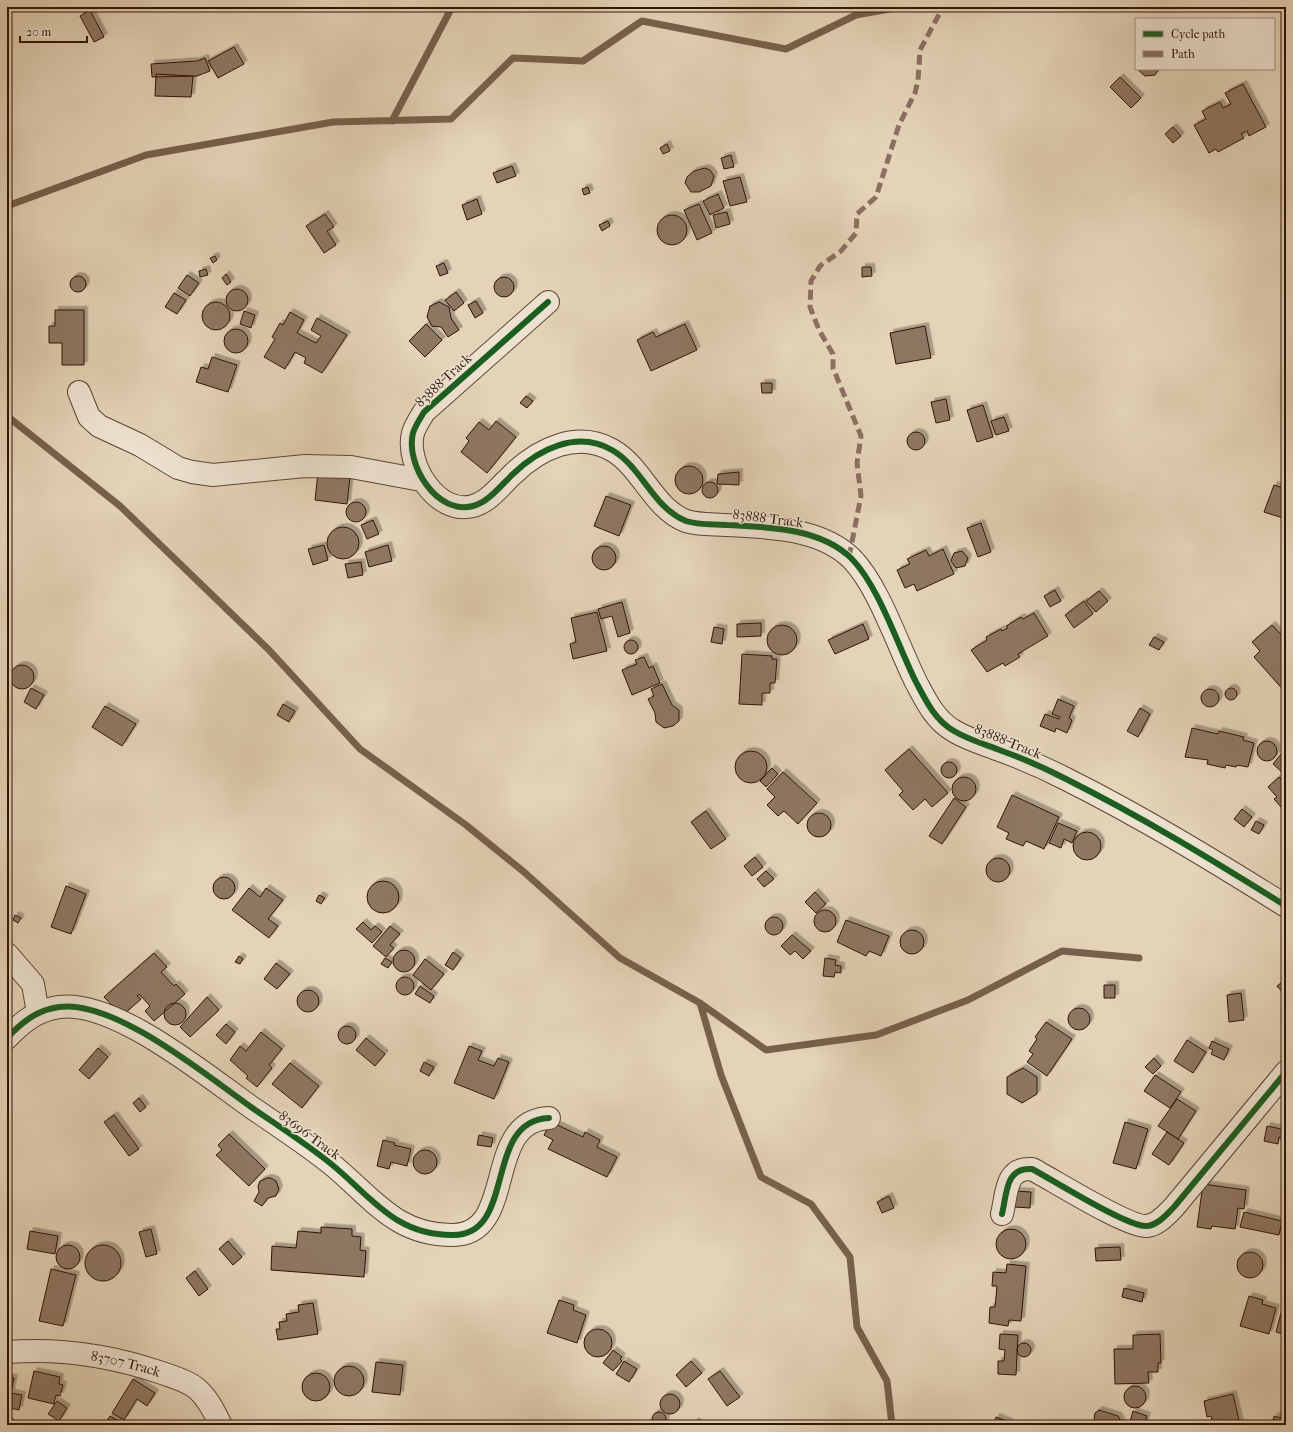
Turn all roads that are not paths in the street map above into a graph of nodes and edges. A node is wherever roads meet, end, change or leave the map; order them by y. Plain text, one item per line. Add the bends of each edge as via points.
1 (548, 302) dead end
2 (79, 392) dead end
3 (421, 480) junction
4 (1286, 906) edge
5 (7, 954) edge
6 (38, 1013) junction
7 (7, 1038) edge
8 (1286, 1072) edge
9 (549, 1118) dead end
10 (1002, 1214) dead end
11 (7, 1352) edge
12 (221, 1425) edge

1 - 3 street, 83888 Track via 424,412 413,434 413,458
2 - 3 street via 89,417 100,426 140,445 178,468 192,472 213,475 305,466 351,466
3 - 4 street, 83888 Track via 449,504 473,506 486,500 537,454 554,446 572,442 591,443 610,448 632,465 653,493 671,511 686,521 788,530 814,536 849,557 860,569 926,702 938,719 954,731 1028,760 1111,802
5 - 6 street via 33,984
6 - 7 street, 83696 Track via 21,1023
6 - 9 street, 83696 Track via 60,1007 79,1008 122,1022 162,1043 330,1163 375,1204 406,1227 423,1232 453,1236 475,1230 491,1210 502,1168 514,1138 532,1121
8 - 10 street via 1184,1196 1157,1223 1137,1226 1032,1168 1019,1169 1010,1180
11 - 12 street, 83707 Track via 32,1350 83,1353 142,1366 179,1379 195,1388 211,1405

